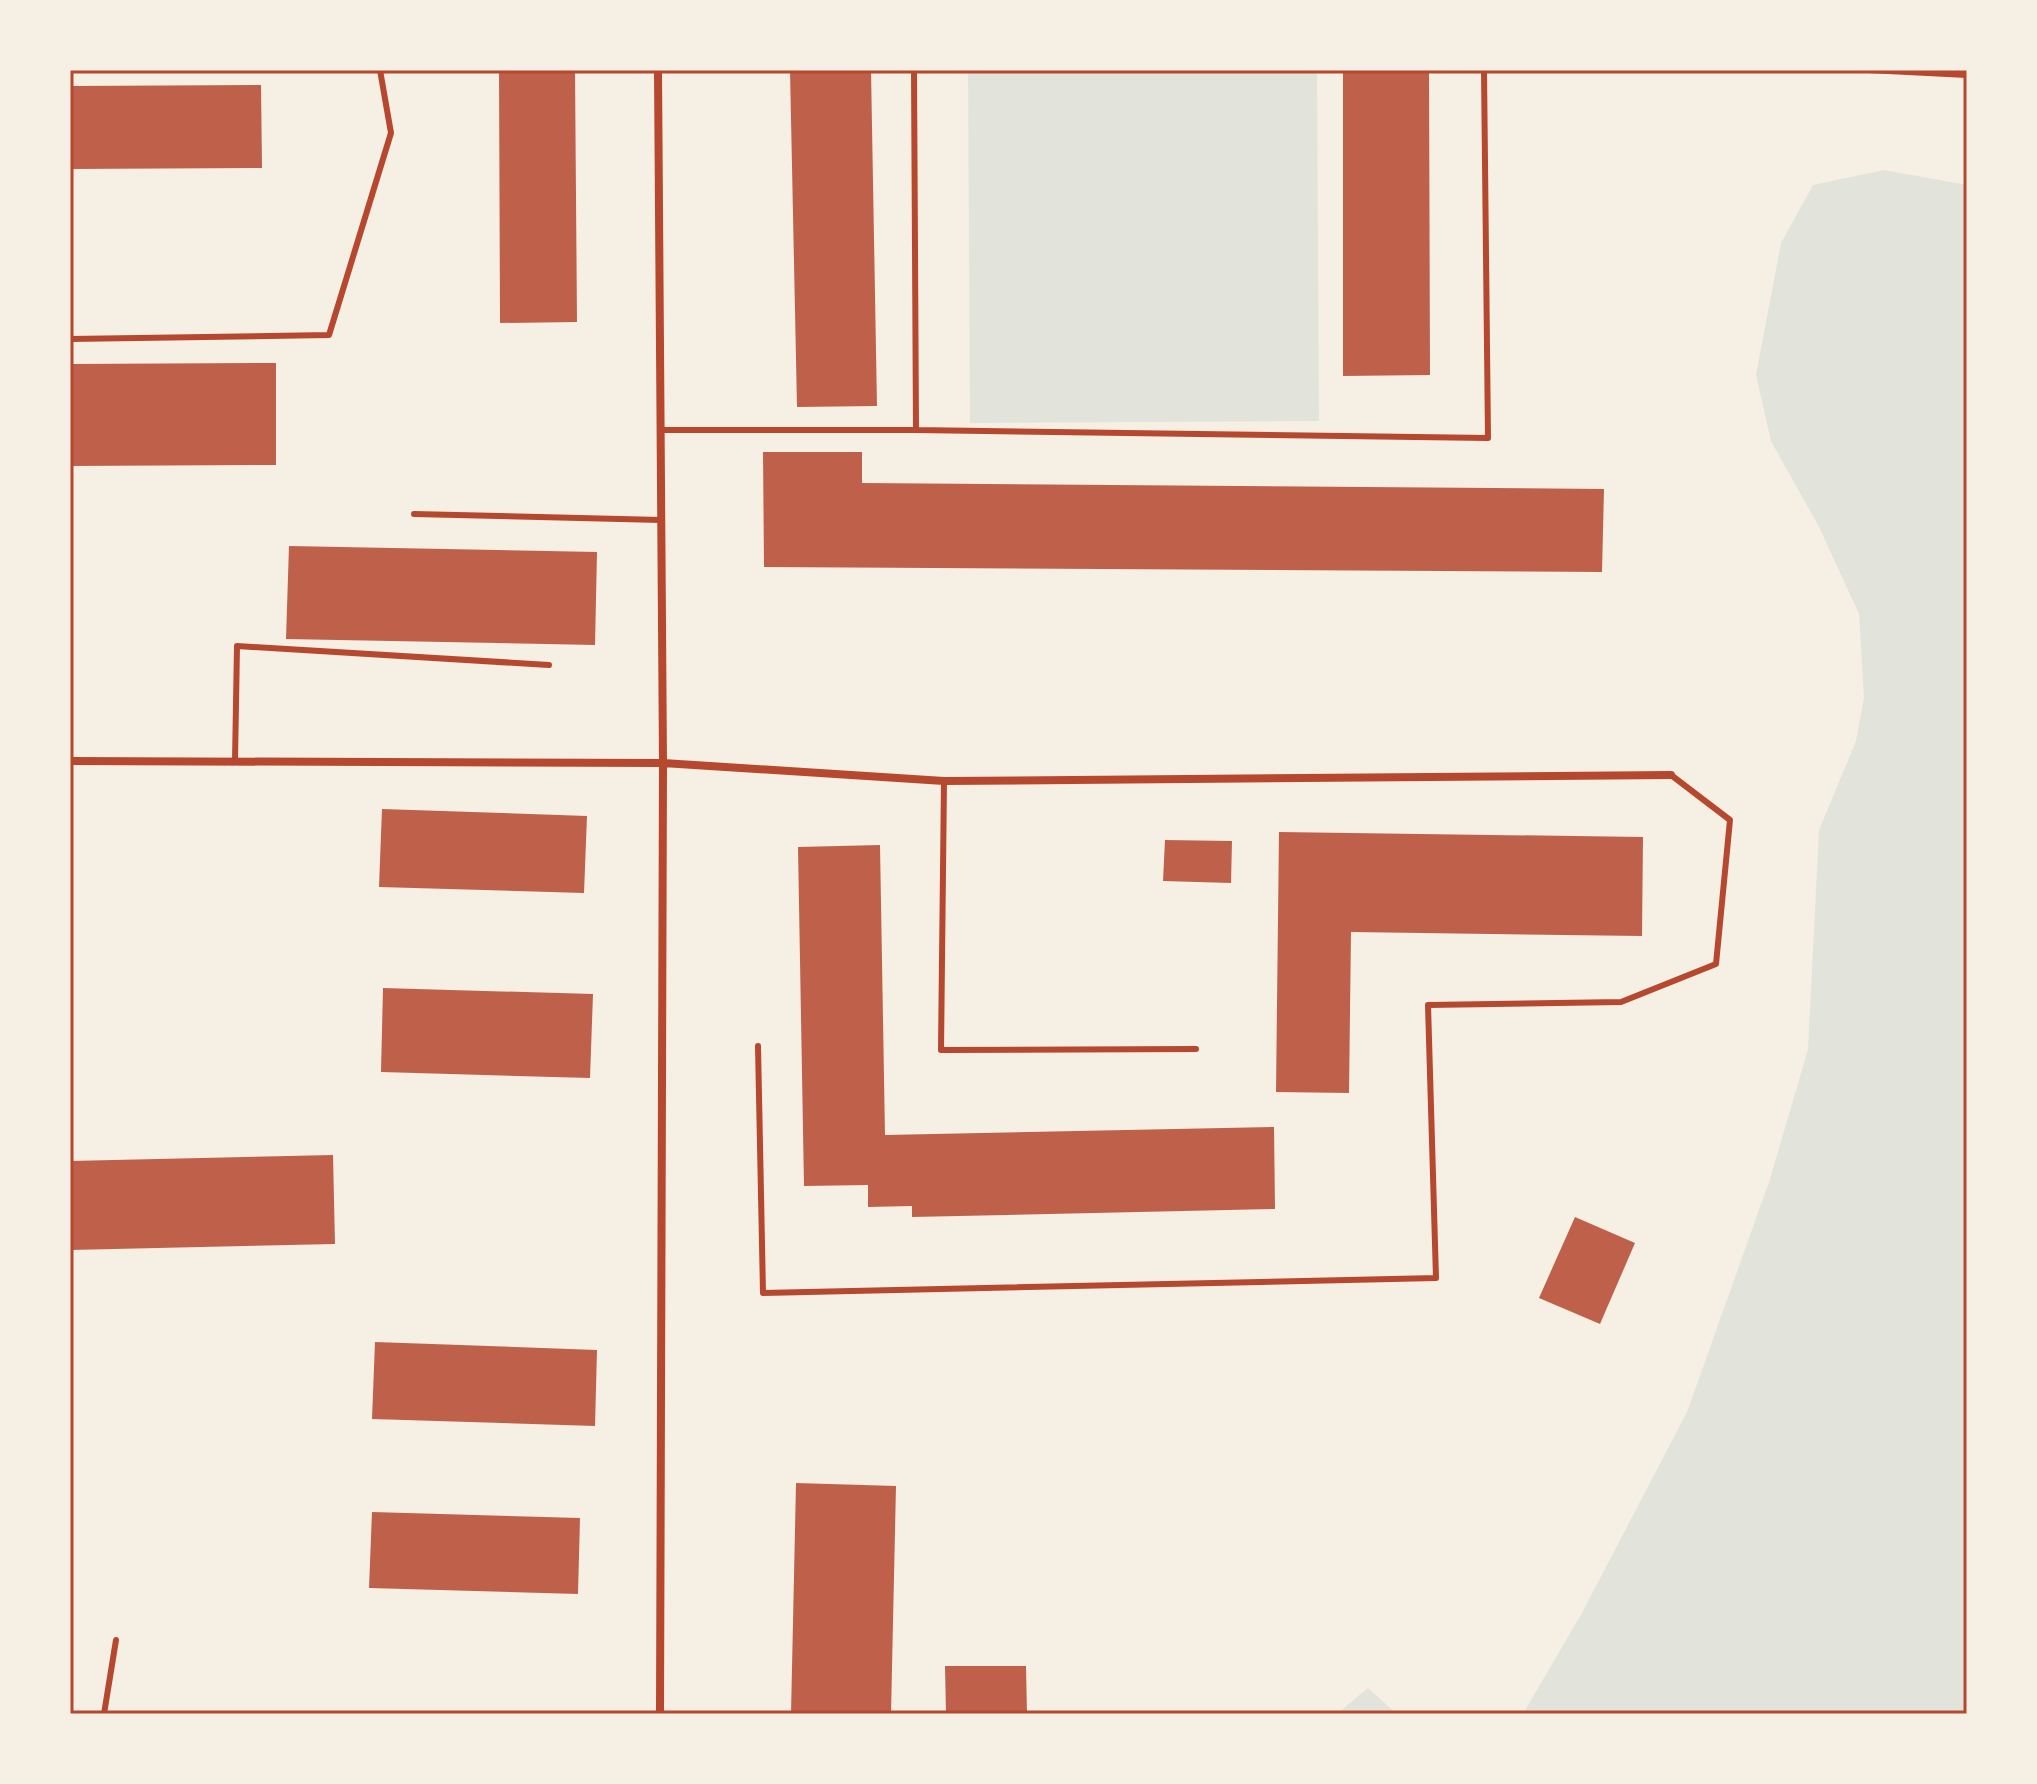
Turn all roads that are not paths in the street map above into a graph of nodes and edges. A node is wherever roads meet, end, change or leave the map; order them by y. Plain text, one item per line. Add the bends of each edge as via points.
1 (380, 70) edge
2 (658, 70) edge
3 (914, 70) edge
4 (1484, 70) edge
5 (1868, 70) edge
6 (1967, 75) edge
7 (70, 339) edge
8 (660, 430) junction
9 (916, 430) junction
10 (414, 514) dead end
11 (661, 520) junction
12 (549, 665) dead end
13 (70, 761) edge
14 (235, 761) junction
15 (663, 763) junction
16 (1671, 775) joint
17 (944, 781) junction
18 (758, 1046) dead end
19 (1196, 1049) dead end
20 (116, 1640) dead end
21 (104, 1714) edge
22 (660, 1714) edge

1 - 7 lane via 391,133 329,335
2 - 8 street
3 - 9 lane
4 - 9 lane via 1488,438
5 - 6 lane
8 - 9 lane
8 - 11 street
10 - 11 lane
11 - 15 street
12 - 14 lane via 237,646
13 - 14 street
14 - 15 street
15 - 17 street
15 - 22 street
16 - 17 street
16 - 18 lane via 1730,820 1716,964 1621,1002 1428,1005 1436,1278 763,1293
17 - 19 lane via 941,1050
20 - 21 lane

